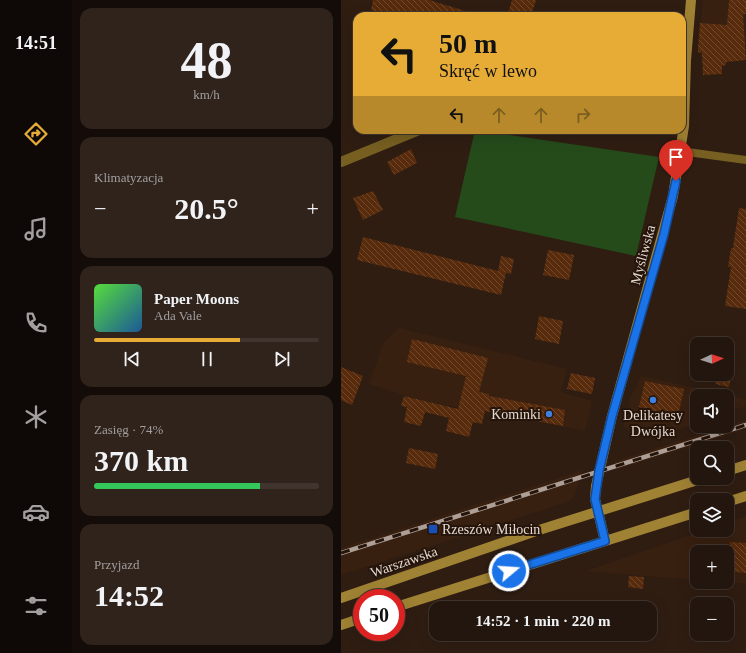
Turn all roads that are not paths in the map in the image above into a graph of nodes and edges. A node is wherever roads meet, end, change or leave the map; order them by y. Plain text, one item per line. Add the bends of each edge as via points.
1 (691, 0) edge
2 (686, 43) edge
3 (409, 134) edge
4 (682, 134) edge
5 (680, 152) junction
6 (746, 160) edge
7 (341, 162) edge
8 (746, 465) edge
9 (734, 469) edge
10 (690, 483) edge
11 (746, 496) edge
12 (734, 500) edge
13 (598, 513) junction
14 (690, 514) edge
15 (605, 541) junction
16 (341, 598) edge
17 (405, 604) edge
18 (353, 621) edge
19 (341, 625) edge

1 - 2 main road, Myśliwska
3 - 7 street
4 - 5 main road, Myśliwska
5 - 6 lane
5 - 13 main road, Myśliwska via 664,234 602,458 595,499
8 - 9 main road
10 - 13 main road, Warszawska
11 - 12 main road
13 - 15 main road, Myśliwska
13 - 16 main road, Warszawska via 536,531
14 - 15 main road
15 - 17 main road
18 - 19 main road

